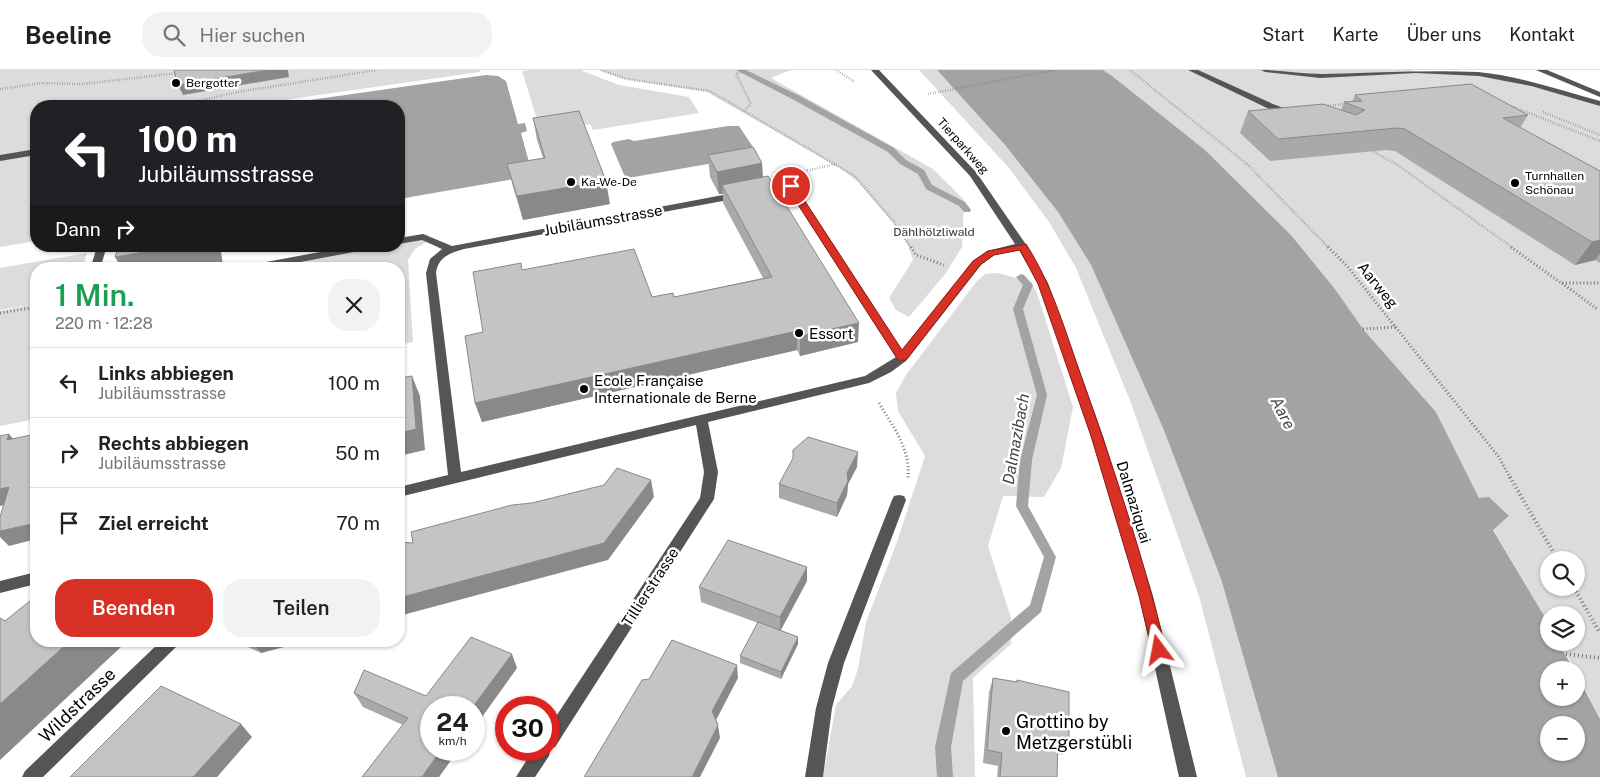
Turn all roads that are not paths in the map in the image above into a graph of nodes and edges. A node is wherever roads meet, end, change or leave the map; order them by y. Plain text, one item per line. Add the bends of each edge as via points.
1 (875, 70) edge
2 (1192, 70) edge
3 (1264, 70) edge
4 (1540, 70) edge
5 (1600, 95) edge
6 (1600, 104) edge
7 (1305, 117) edge
8 (30, 153) edge
9 (0, 158) edge
10 (405, 240) edge
11 (1022, 246) junction
12 (450, 249) junction
13 (337, 252) edge
14 (283, 262) edge
15 (902, 358) junction
16 (701, 420) junction
17 (455, 479) junction
18 (405, 491) edge
19 (899, 500) road end
20 (30, 580) edge
21 (0, 587) edge
22 (166, 647) edge
23 (560, 724) edge
24 (536, 761) edge
25 (32, 777) edge
26 (525, 777) edge
27 (814, 777) edge
28 (1188, 777) edge

1 - 11 street, Tierparkweg via 973,174
2 - 7 street via 1279,109
3 - 6 street via 1320,76 1416,70 1479,74 1532,84
4 - 5 street
8 - 9 street
10 - 12 street via 423,238
11 - 15 street via 991,253 977,263
11 - 28 street, Dalmaziquai via 1043,284 1100,446 1146,596
12 - 15 street, Jubiläumsstrasse via 791,186
12 - 17 street via 433,261 431,273
13 - 14 street
15 - 16 street via 869,379
16 - 17 street
16 - 23 street, Tillierstrasse via 711,481 703,505
17 - 18 street
19 - 27 street via 836,663 824,708
20 - 21 street
22 - 25 street, Wildstrasse
24 - 26 street

